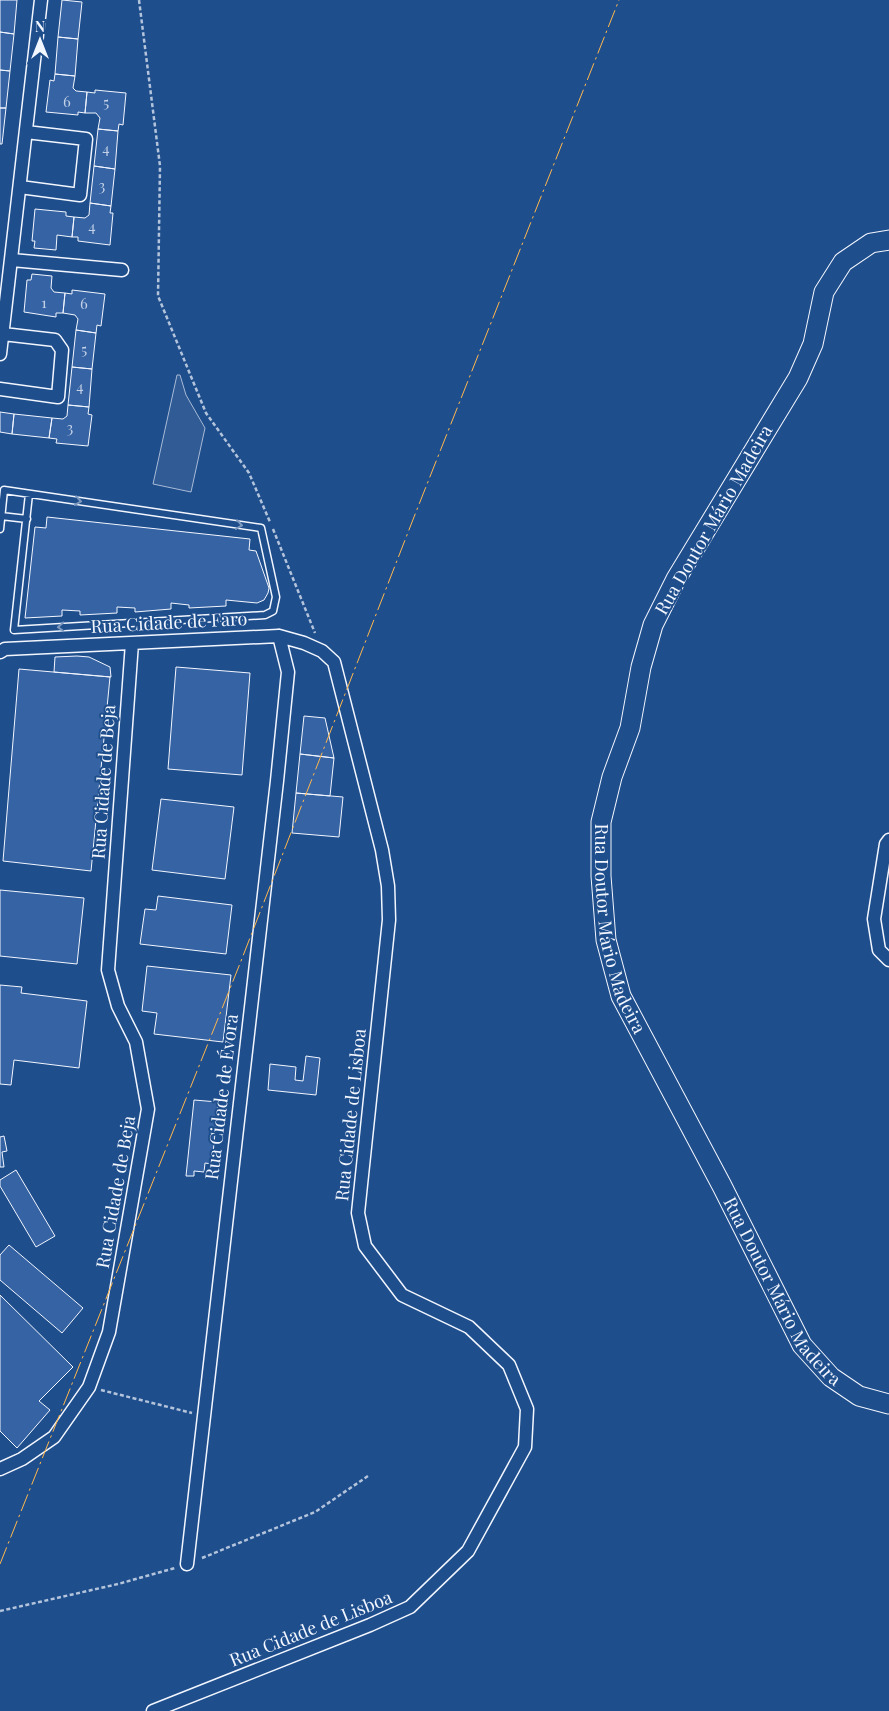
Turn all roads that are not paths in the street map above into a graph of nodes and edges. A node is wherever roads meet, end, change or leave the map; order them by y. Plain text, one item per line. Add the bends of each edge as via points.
1 (42, 0) edge
2 (26, 132) junction
3 (20, 187) junction
4 (889, 240) edge
5 (12, 260) junction
6 (122, 270) dead end
7 (3, 334) junction
8 (0, 354) edge
9 (0, 389) edge
10 (2, 490) edge
11 (30, 494) junction
12 (1, 516) edge
13 (27, 519) junction
14 (0, 529) edge
15 (279, 636) junction
16 (132, 643) junction
17 (0, 652) edge
18 (334, 662) joint
19 (889, 840) edge
20 (889, 960) edge
21 (889, 1404) edge
22 (0, 1469) edge
23 (187, 1564) dead end
24 (153, 1711) edge

1 - 2 street
2 - 3 street
2 - 3 street via 86,139 80,194
3 - 5 street
4 - 21 main road, Rua Doutor Mário Madeira via 870,243 843,262 824,292 813,344 798,378 676,579 653,625 641,667 630,728 612,777 601,822 606,940 621,996 802,1345 831,1377 860,1396
5 - 6 street
5 - 7 street
7 - 8 street
7 - 9 street via 55,340 62,350 58,397
10 - 11 lane
10 - 12 lane
11 - 13 lane
11 -> 13 lane via 261,528 276,598 273,611 265,615 14,630
12 - 13 lane
12 - 14 lane
15 - 16 street, Rua Cidade de Faro
15 - 18 street, Rua Cidade de Faro via 322,650
15 - 23 street, Rua Cidade de Évora via 288,672
16 - 17 street, Rua Cidade de Faro via 5,649
16 - 22 street, Rua Cidade de Beja via 108,970 118,1006 136,1042 148,1109 109,1332 90,1387 54,1437 22,1459
18 - 24 street, Rua Cidade de Lisboa via 382,850 388,886 389,920 358,1213 366,1246 402,1295 469,1327 509,1365 527,1409 525,1447 468,1551 410,1607 370,1626
19 - 20 street via 874,919 879,950

